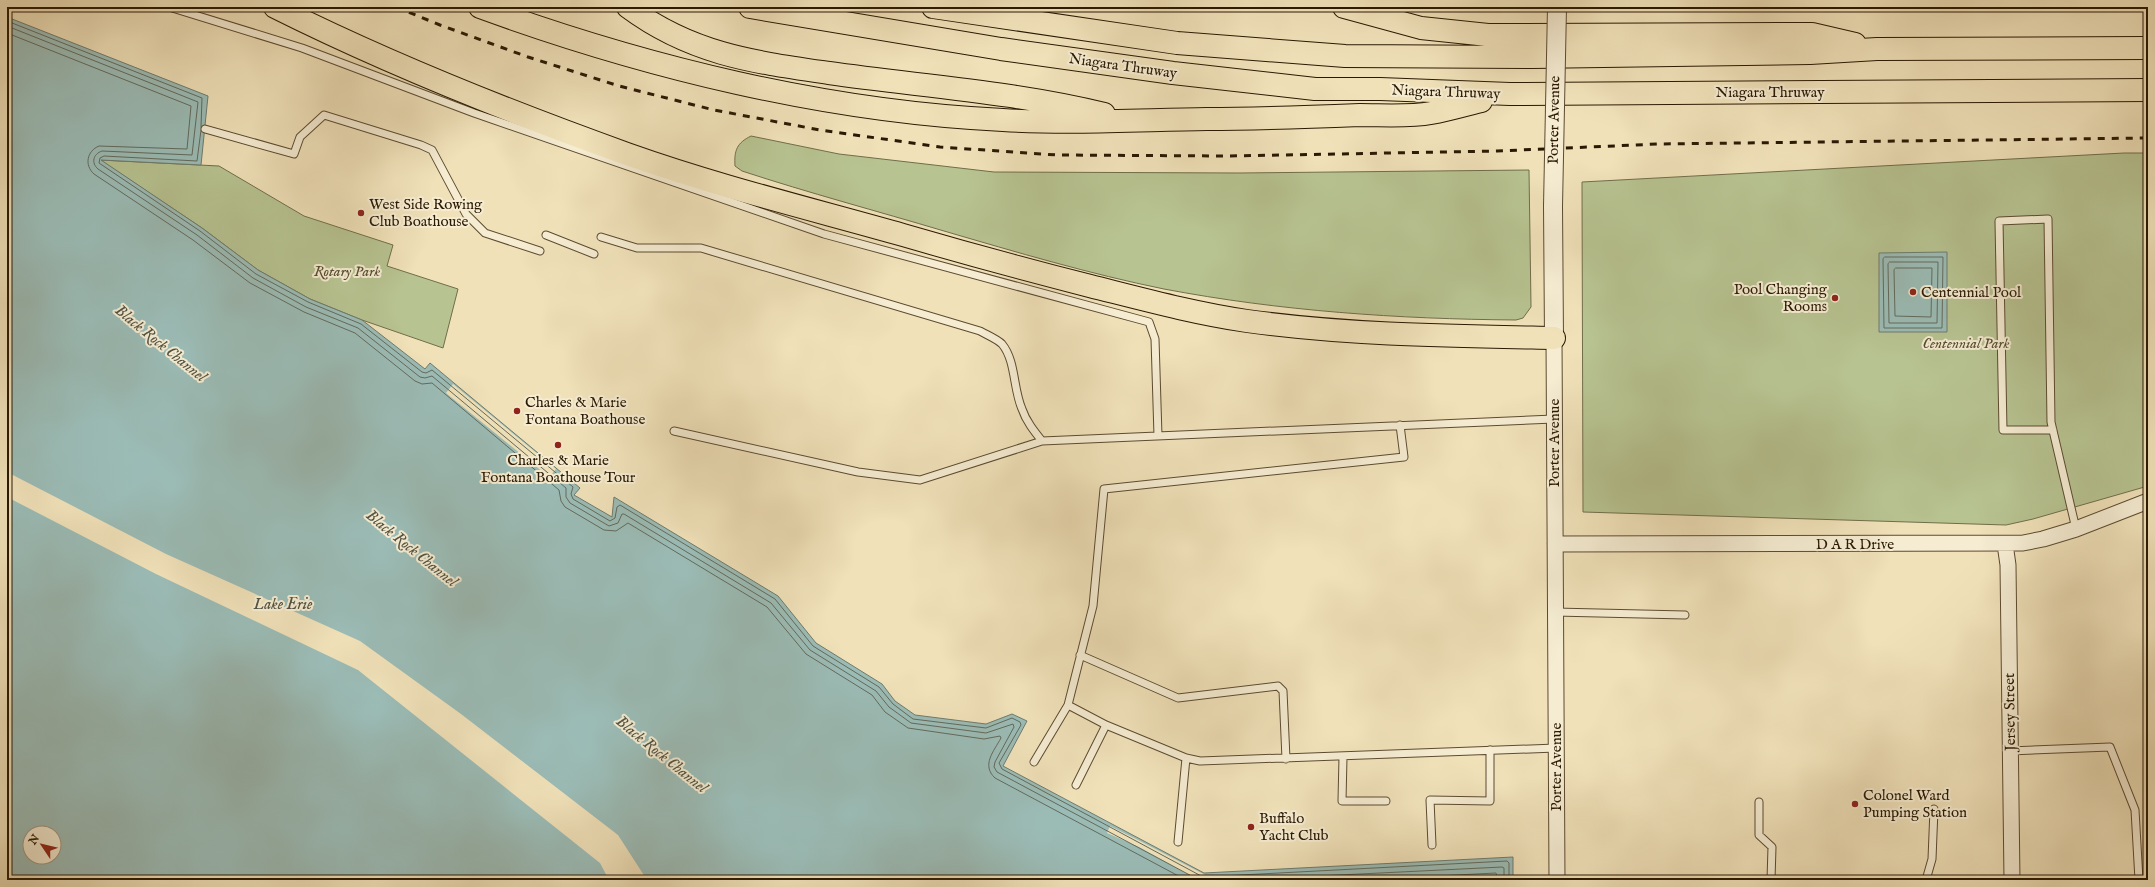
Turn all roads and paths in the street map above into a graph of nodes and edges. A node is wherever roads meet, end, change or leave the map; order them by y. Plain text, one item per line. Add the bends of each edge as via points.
1 (169, 7) edge
2 (275, 7) edge
3 (480, 7) edge
4 (628, 7) edge
5 (750, 7) edge
6 (933, 7) edge
7 (1344, 7) edge
8 (1557, 7) edge
9 (2148, 48) edge
10 (1877, 49) junction
11 (2148, 90) edge
12 (1510, 94) junction
13 (1127, 120) junction
14 (205, 129) dead end
15 (546, 236) dead end
16 (601, 237) dead end
17 (540, 251) dead end
18 (594, 254) dead end
19 (1554, 338) junction
20 (1554, 418) junction
21 (1400, 424) junction
22 (2053, 430) junction
23 (674, 431) dead end
24 (1158, 436) junction
25 (1042, 441) junction
26 (2148, 501) edge
27 (2076, 529) junction
28 (1555, 544) junction
29 (2005, 544) junction
30 (1555, 612) junction
31 (1685, 615) dead end
32 (1080, 655) junction
33 (1068, 705) junction
34 (1106, 725) junction
35 (1556, 748) junction
36 (1490, 750) junction
37 (2010, 751) junction
38 (1343, 757) junction
39 (1186, 758) junction
40 (1286, 759) junction
41 (1034, 762) dead end
42 (1076, 785) dead end
43 (1386, 801) dead end
44 (1760, 802) dead end
45 (1934, 809) dead end
46 (1178, 842) dead end
47 (1432, 845) dead end
48 (1557, 880) edge
49 (1771, 880) edge
50 (1926, 880) edge
51 (2012, 880) edge
52 (2139, 880) edge

1 - 24 lane via 302,48 474,113 824,234 1149,322 1155,339
2 - 19 highway via 333,36 490,103 630,155 763,196 1001,263 1182,310 1248,321 1329,330
3 - 13 highway via 544,30 682,70 852,104 1000,120 1064,123
4 - 13 highway via 682,40 738,58 893,82 1059,103
5 - 12 highway, Niagara Thruway via 1001,49 1238,81 1314,89
6 - 10 highway, Niagara Thruway via 1177,43 1345,56 1448,58 1810,54
7 - 10 highway via 1421,28 1488,35 1812,34
8 - 19 street, Porter Avenue, bridge via 1553,206
9 - 10 highway, Niagara Thruway
11 - 12 highway, Niagara Thruway
12 - 13 highway via 1429,113 1303,118
14 - 17 lane via 294,154 300,137 324,115 421,145 432,150 466,214 485,233
15 - 18 lane
16 - 25 lane via 637,248 700,248 980,331 1001,344 1010,357 1022,409
19 - 20 street, Porter Avenue
20 - 21 lane
20 - 28 street, Porter Avenue
21 - 24 lane
21 - 32 lane via 1404,457 1104,489 1093,606
22 - 22 lane via 2048,219 1999,221 2003,430
22 - 27 lane
23 - 25 lane via 858,472 920,480
24 - 25 lane
26 - 27 street, D A R Drive
27 - 29 street, D A R Drive via 2043,539
28 - 29 street, D A R Drive
28 - 30 street, Porter Avenue
29 - 37 street, Jersey Street via 2008,565
30 - 31 lane
30 - 35 street, Porter Avenue
32 - 33 lane
32 - 40 lane via 1178,698 1278,686 1283,691
33 - 34 lane
33 - 41 lane
34 - 39 lane
34 - 42 lane
35 - 36 lane
35 - 48 street, Porter Avenue
36 - 38 lane
36 - 47 lane via 1490,801 1430,800
37 - 51 street, Jersey Street
37 - 52 lane via 2110,748 2135,810
38 - 40 lane
38 - 43 lane via 1342,801
39 - 40 lane via 1200,761
39 - 46 lane
44 - 49 lane via 1759,835 1772,847
45 - 50 lane via 1932,859

